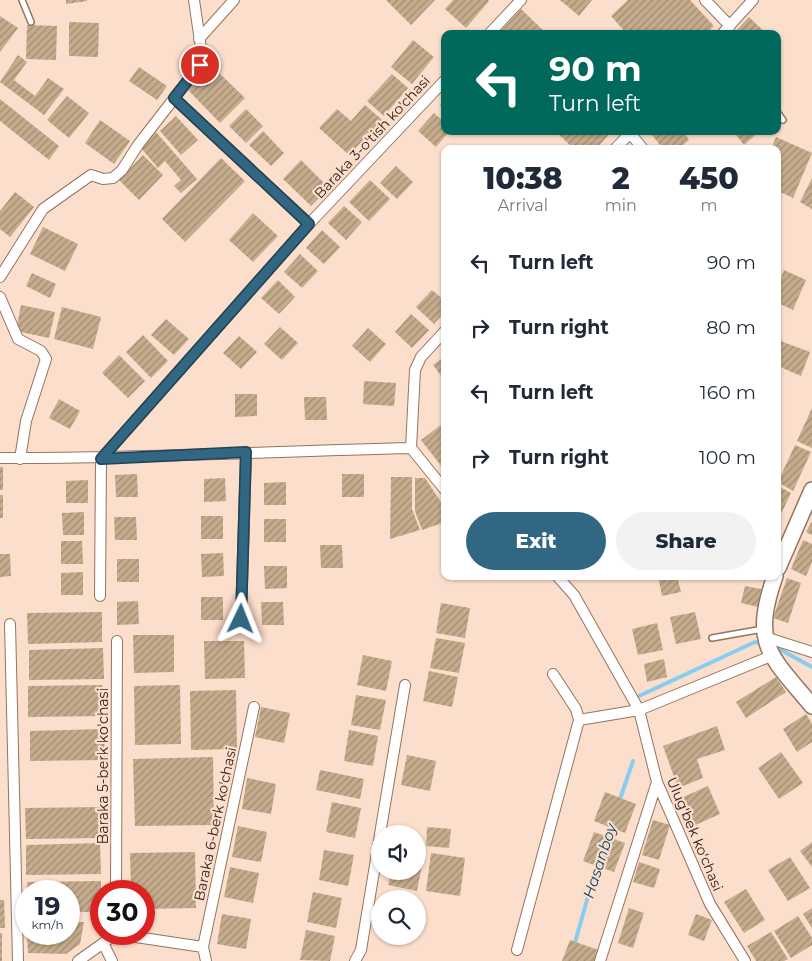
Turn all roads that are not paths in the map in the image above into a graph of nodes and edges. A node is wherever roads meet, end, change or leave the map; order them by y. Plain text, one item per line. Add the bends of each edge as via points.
1 (22, 0) edge
2 (194, 0) edge
3 (234, 0) edge
4 (521, 0) edge
5 (705, 0) edge
6 (753, 0) edge
7 (31, 22) dead end
8 (730, 26) junction
9 (493, 30) edge
10 (726, 30) edge
11 (199, 38) junction
12 (441, 84) edge
13 (174, 98) junction
14 (781, 116) edge
15 (784, 120) dead end
16 (628, 135) edge
17 (619, 145) edge
18 (309, 224) junction
19 (0, 278) edge
20 (0, 297) edge
21 (441, 335) edge
22 (411, 448) junction
23 (246, 452) junction
24 (0, 458) edge
25 (20, 458) junction
26 (101, 459) junction
27 (441, 485) edge
28 (812, 490) edge
29 (781, 559) edge
30 (561, 580) edge
31 (773, 580) edge
32 (100, 596) dead end
33 (241, 619) dead end
34 (10, 624) dead end
35 (764, 633) junction
36 (712, 638) dead end
37 (117, 641) dead end
38 (812, 652) edge
39 (770, 654) junction
40 (553, 674) dead end
41 (404, 685) dead end
42 (254, 706) dead end
43 (812, 706) edge
44 (639, 710) junction
45 (579, 720) junction
46 (657, 782) junction
47 (381, 825) edge
48 (116, 880) edge
49 (372, 880) edge
50 (155, 940) edge
51 (100, 945) edge
52 (104, 945) edge
53 (203, 947) junction
54 (517, 950) dead end
55 (18, 961) edge
56 (78, 961) edge
57 (112, 961) edge
58 (206, 961) edge
59 (355, 961) edge
60 (600, 961) edge
61 (744, 961) edge

1 - 7 lane
2 - 11 street
3 - 11 street
4 - 9 street
5 - 8 street
6 - 8 street
8 - 10 street
11 - 13 street via 200,65
12 - 18 street, Baraka 3-o'tish ko'chasi
13 - 18 street
13 - 19 street via 117,176 103,179 91,175 43,209
14 - 15 lane
16 - 17 street
18 - 26 street, Baraka 3-o'tish ko'chasi
20 - 25 street via 18,339 42,351 46,359 26,420
21 - 22 street via 421,357 415,370
22 - 23 street
22 - 27 street
23 - 26 street
23 - 33 street
24 - 25 street
25 - 26 street
26 - 32 street
28 - 29 main road
30 - 44 street, Ulug'bek ko'chasi via 574,595
31 - 35 main road via 765,612
34 - 55 street
35 - 36 lane
35 - 38 street
35 - 39 main road
37 - 48 street, Baraka 5-berk ko'chasi
39 - 43 main road
39 - 44 street
40 - 45 street via 576,709
41 - 47 street
42 - 53 street, Baraka 6-berk ko'chasi
44 - 45 street
44 - 46 street, Ulug'bek ko'chasi
45 - 54 street
46 - 60 street
46 - 61 street, Ulug'bek ko'chasi via 710,904
49 - 59 street via 361,950
50 - 53 street
51 - 56 street
52 - 57 street
53 - 58 street

